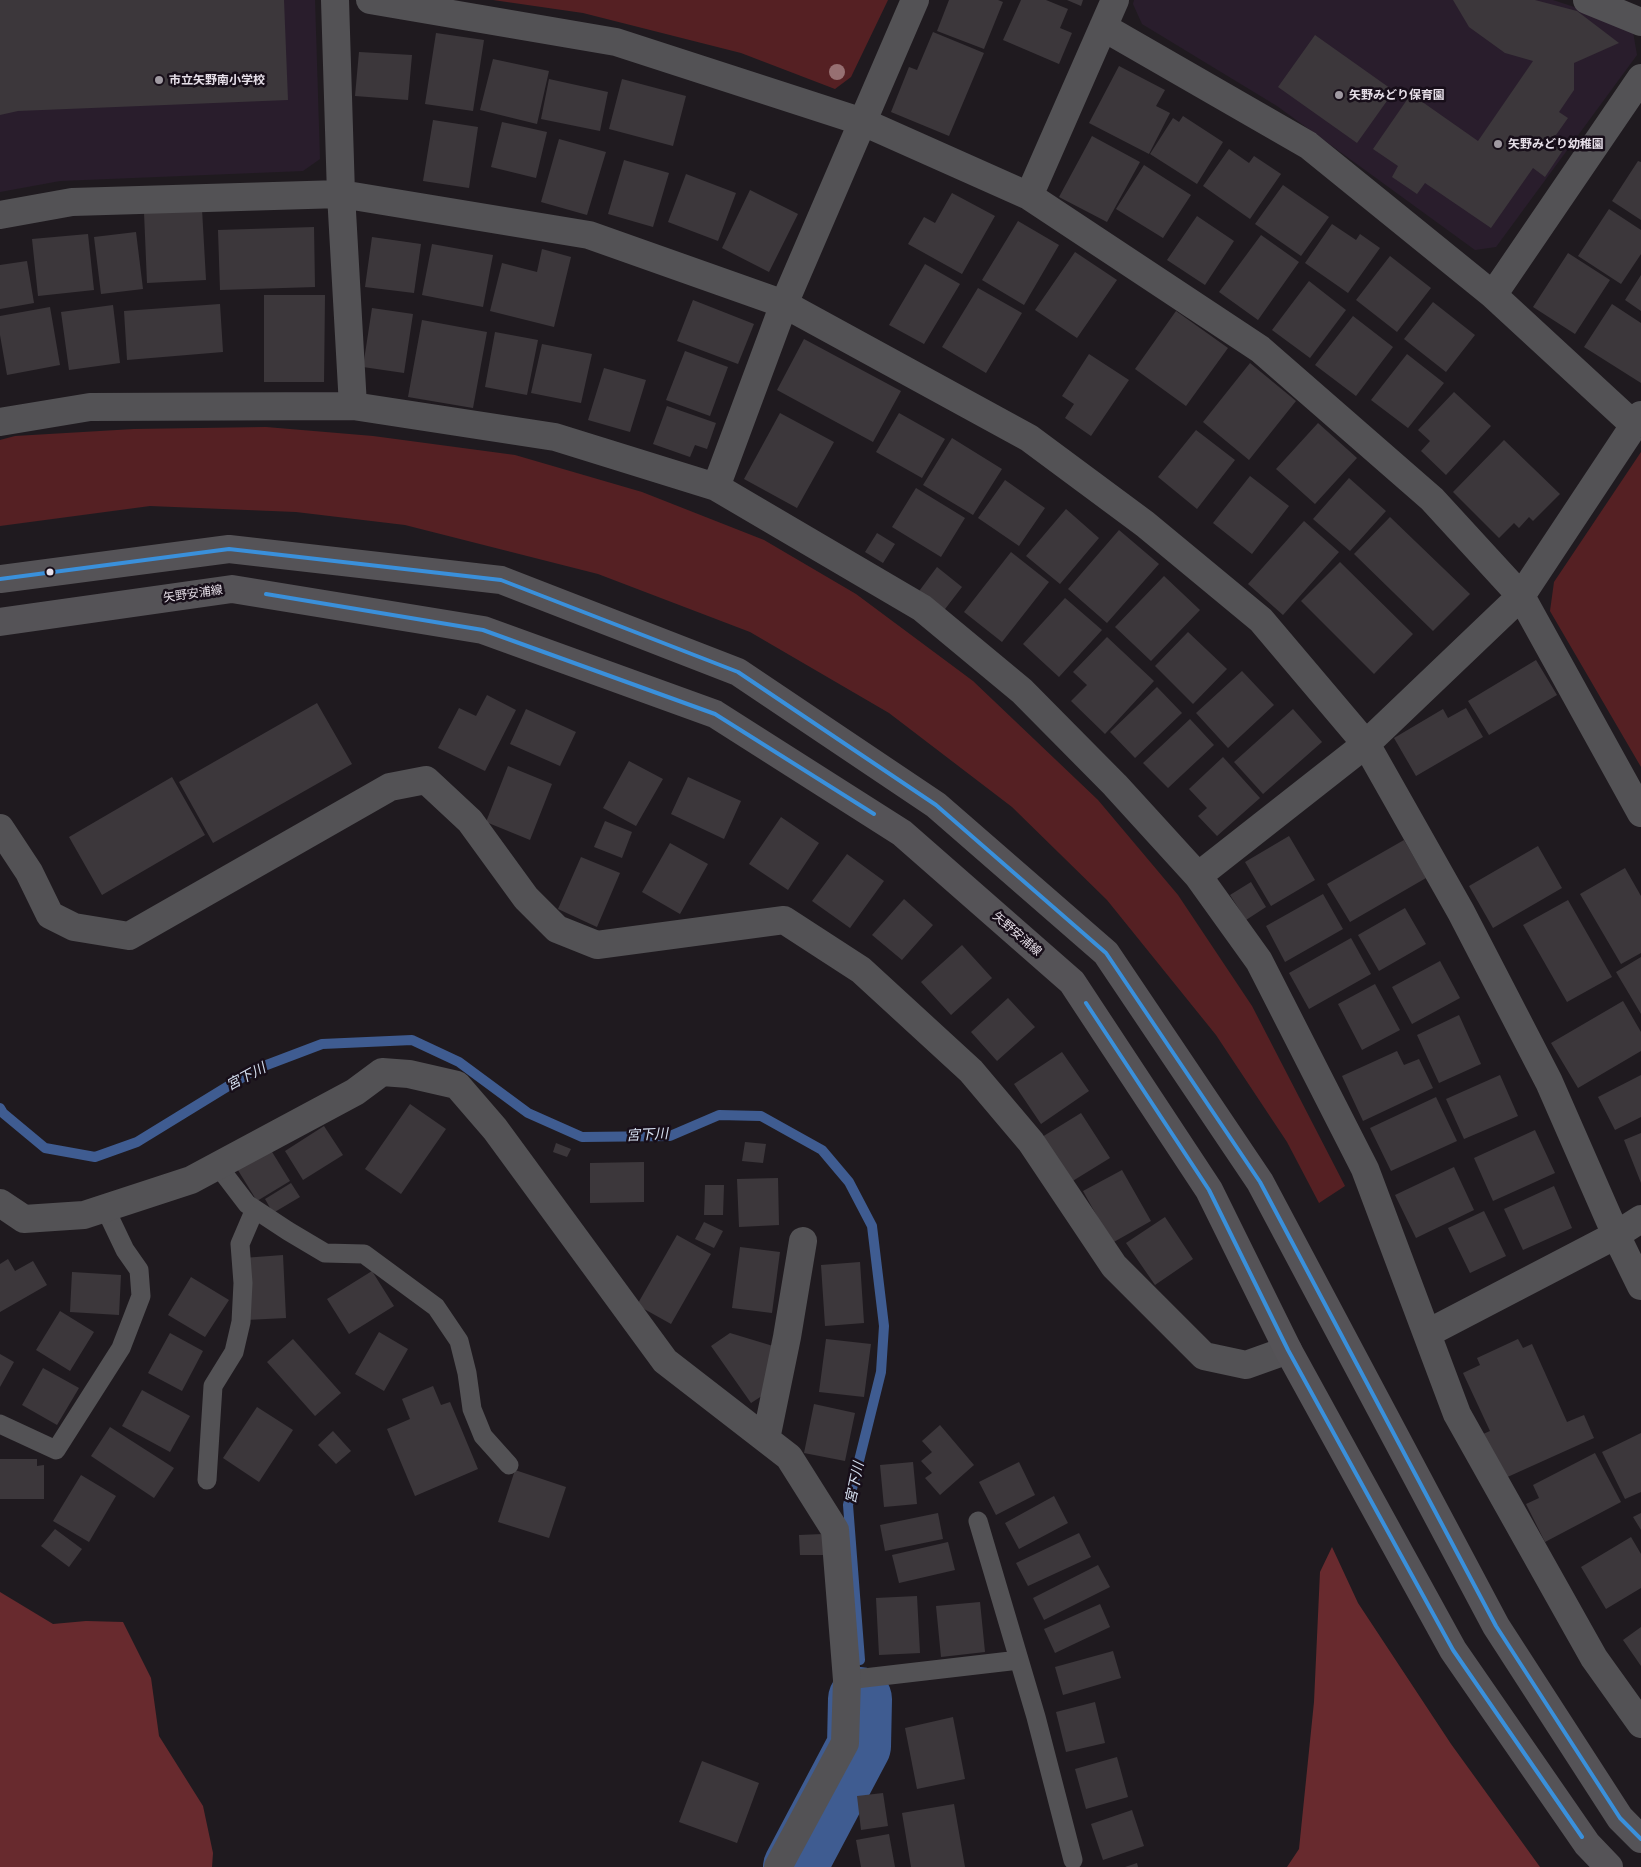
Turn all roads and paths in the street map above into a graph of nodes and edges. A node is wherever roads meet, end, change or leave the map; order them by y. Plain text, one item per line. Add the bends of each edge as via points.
1 (335, 0) edge
2 (370, 0) edge
3 (915, 0) edge
4 (1115, 0) edge
5 (1587, 0) edge
6 (1641, 22) edge
7 (1103, 28) junction
8 (1641, 78) edge
9 (863, 122) junction
10 (341, 194) junction
11 (1029, 196) junction
12 (0, 215) edge
13 (1493, 295) junction
14 (784, 304) junction
15 (353, 406) junction
16 (1638, 420) edge
17 (0, 422) edge
18 (716, 487) junction
19 (0, 579) edge
20 (1521, 596) junction
21 (0, 622) edge
22 (1366, 744) junction
23 (1641, 813) edge
24 (0, 828) edge
25 (1198, 876) junction
26 (218, 1166) junction
27 (0, 1203) edge
28 (105, 1208) junction
29 (254, 1209) junction
30 (1641, 1220) edge
31 (1616, 1235) junction
32 (803, 1241) dead end
33 (1641, 1286) edge
34 (1428, 1333) junction
35 (1288, 1350) junction
36 (0, 1424) edge
37 (766, 1439) junction
38 (509, 1465) dead end
39 (207, 1480) dead end
40 (978, 1521) dead end
41 (1019, 1660) junction
42 (847, 1680) junction
43 (1641, 1724) edge
44 (1641, 1839) edge
45 (1073, 1860) dead end
46 (778, 1867) edge
47 (1609, 1867) edge

1 - 10 street
2 - 9 street via 616,42
3 - 9 street
4 - 7 street
5 - 6 street
7 - 11 street
7 - 13 street via 1308,145
8 - 13 street
9 - 11 street
9 - 14 street
10 - 12 street via 72,202
10 - 14 street via 590,235
10 - 15 street
11 - 20 street via 1260,349 1432,499
13 - 16 street
14 - 18 street
14 - 22 street via 1029,438 1145,524 1262,620
15 - 17 street via 90,406
15 - 18 street via 555,437
16 - 20 street
18 - 25 street via 922,608 1022,691
19 - 44 main road via 229,549 501,580 738,672 936,804 1106,954 1260,1182 1496,1626 1620,1818
20 - 22 street
20 - 23 street
21 - 35 main road, 矢野安浦線 via 232,589 483,630 715,714 902,833 1072,982 1209,1190
22 - 25 street
22 - 31 street via 1461,912 1549,1082
24 - 35 street via 29,872 50,915 74,927 129,936 390,787 426,780 470,821 526,898 557,928 597,945 784,920 861,970 971,1071 1031,1142 1114,1266 1204,1356 1246,1365
25 - 34 street via 1258,962 1365,1169
26 - 28 street via 191,1180
26 - 29 lane
26 - 37 street via 355,1092 382,1072 409,1074 457,1085 495,1129 665,1361
27 - 28 street via 24,1219 84,1216
28 - 36 lane via 125,1250 139,1270 140,1296 121,1348 56,1450
29 - 38 lane via 325,1253 364,1254 436,1307 459,1341 472,1409 483,1436
29 - 39 lane via 240,1244 241,1322 234,1352 213,1386
30 - 31 street
31 - 33 street
31 - 34 street
32 - 37 street
34 - 43 street via 1462,1422 1594,1658
35 - 47 main road, 矢野安浦線 via 1453,1650 1587,1844
37 - 42 street via 789,1457 835,1530
40 - 41 lane
41 - 42 lane
41 - 45 lane
42 - 46 street via 845,1743

